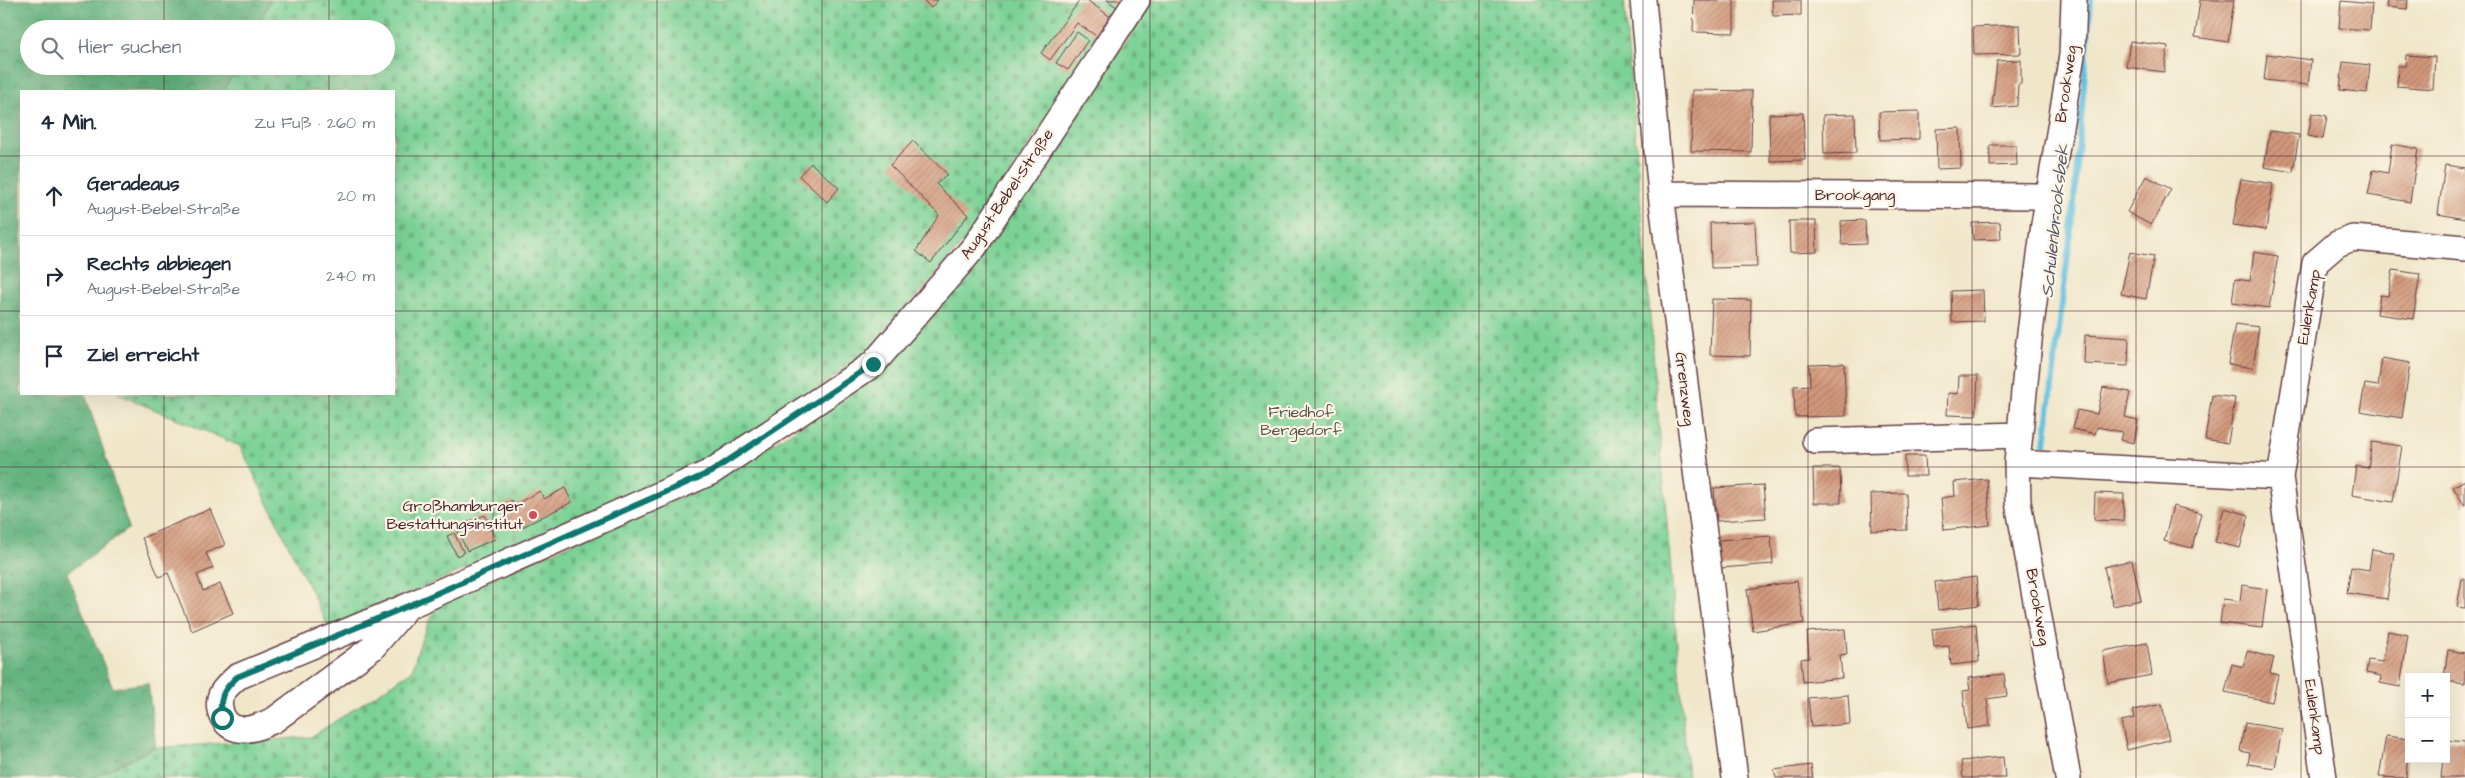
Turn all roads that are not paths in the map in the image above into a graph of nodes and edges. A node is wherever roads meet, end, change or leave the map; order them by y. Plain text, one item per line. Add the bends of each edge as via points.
1 (1137, 0) edge
2 (1644, 0) edge
3 (2074, 0) edge
4 (1661, 194) junction
5 (2049, 196) junction
6 (2465, 248) edge
7 (2020, 435) junction
8 (1815, 441) dead end
9 (2018, 463) junction
10 (2280, 477) junction
11 (408, 606) junction
12 (1735, 778) edge
13 (2068, 778) edge
14 (2324, 778) edge

1 - 11 street, August-Bebel-Straße via 975,246 873,364 711,472
2 - 4 street, Grenzweg
3 - 5 street, Brookweg via 2072,55
4 - 5 street, Brookgang
4 - 12 street, Grenzweg
5 - 7 street, Brookweg
6 - 10 street, Eulenkamp via 2353,238 2337,244 2315,264
7 - 8 street
7 - 9 street, Brookweg
9 - 10 street
9 - 13 street, Brookweg via 2018,502
10 - 14 street, Eulenkamp
11 - 11 street, August-Bebel-Straße via 237,677 221,696 222,718 238,729 274,720 372,648

